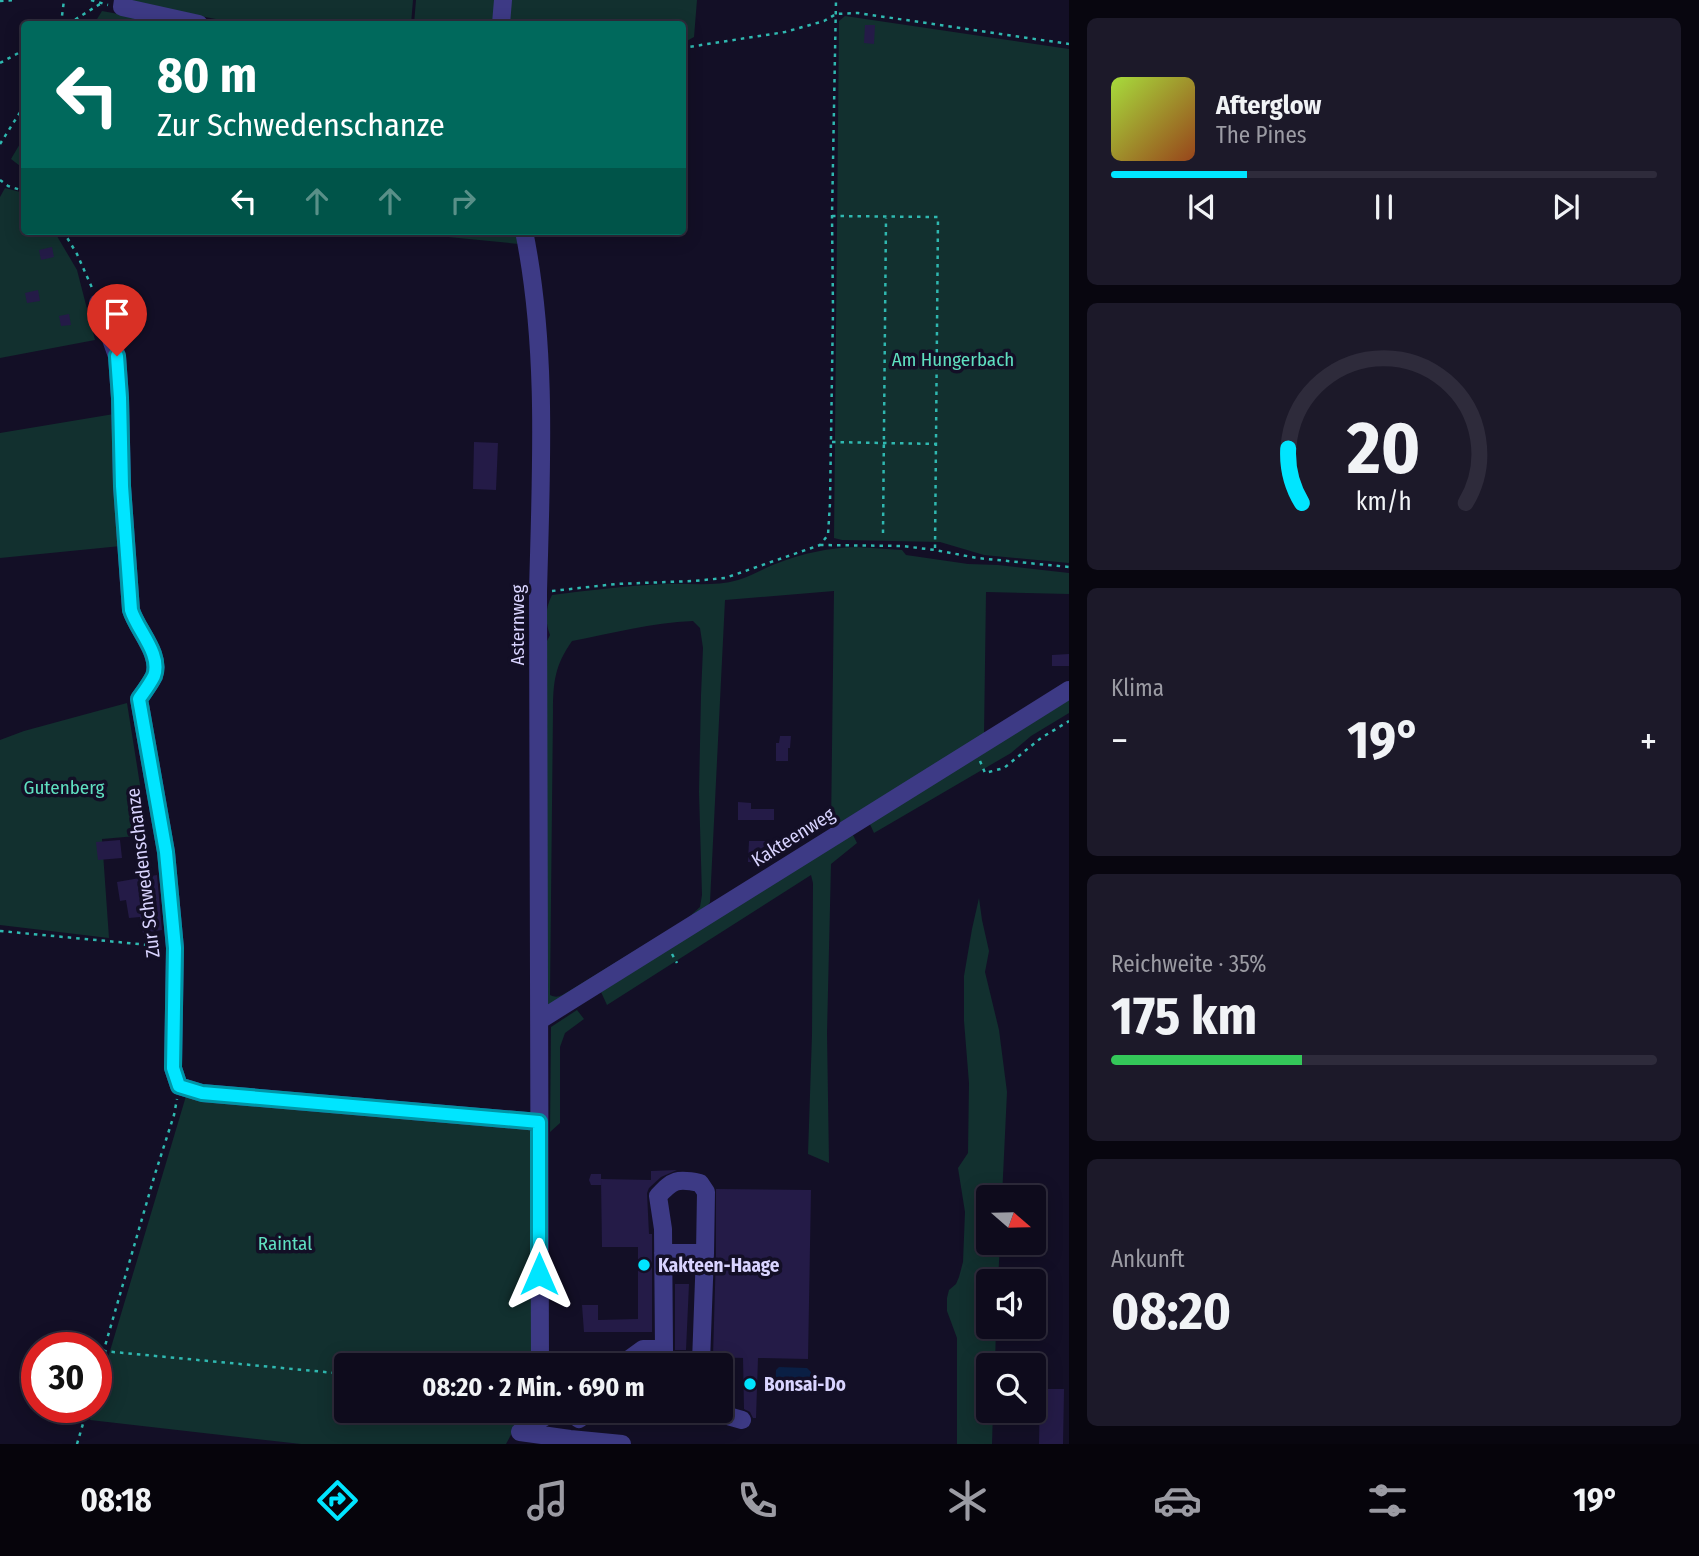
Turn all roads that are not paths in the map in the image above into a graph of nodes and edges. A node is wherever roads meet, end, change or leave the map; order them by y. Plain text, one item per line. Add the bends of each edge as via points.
1 (503, 0) edge
2 (123, 4) edge
3 (188, 21) edge
4 (501, 21) edge
5 (525, 235) edge
6 (98, 303) road end
7 (1069, 690) edge
8 (540, 1020) junction
9 (539, 1122) junction
10 (663, 1253) junction
11 (705, 1253) junction
12 (540, 1353) edge
13 (662, 1353) edge
14 (701, 1353) edge
15 (733, 1417) edge
16 (742, 1420) dead end
17 (538, 1423) edge
18 (517, 1438) edge
19 (622, 1444) edge

1 - 4 street
2 - 3 street
5 - 8 street, Asternweg via 539,347
6 - 9 street, Zur Schwedenschanze via 117,356 131,610 156,661 155,674 139,699 166,852 175,948 173,1068 179,1086 202,1093
7 - 8 street, Kakteenweg
8 - 9 street, Asternweg
9 - 12 street, Asternweg
10 - 11 street
10 - 11 street via 658,1196 670,1183 685,1180 700,1183 706,1192
10 - 13 street
11 - 14 street
15 - 16 street
17 - 18 street
18 - 19 street

